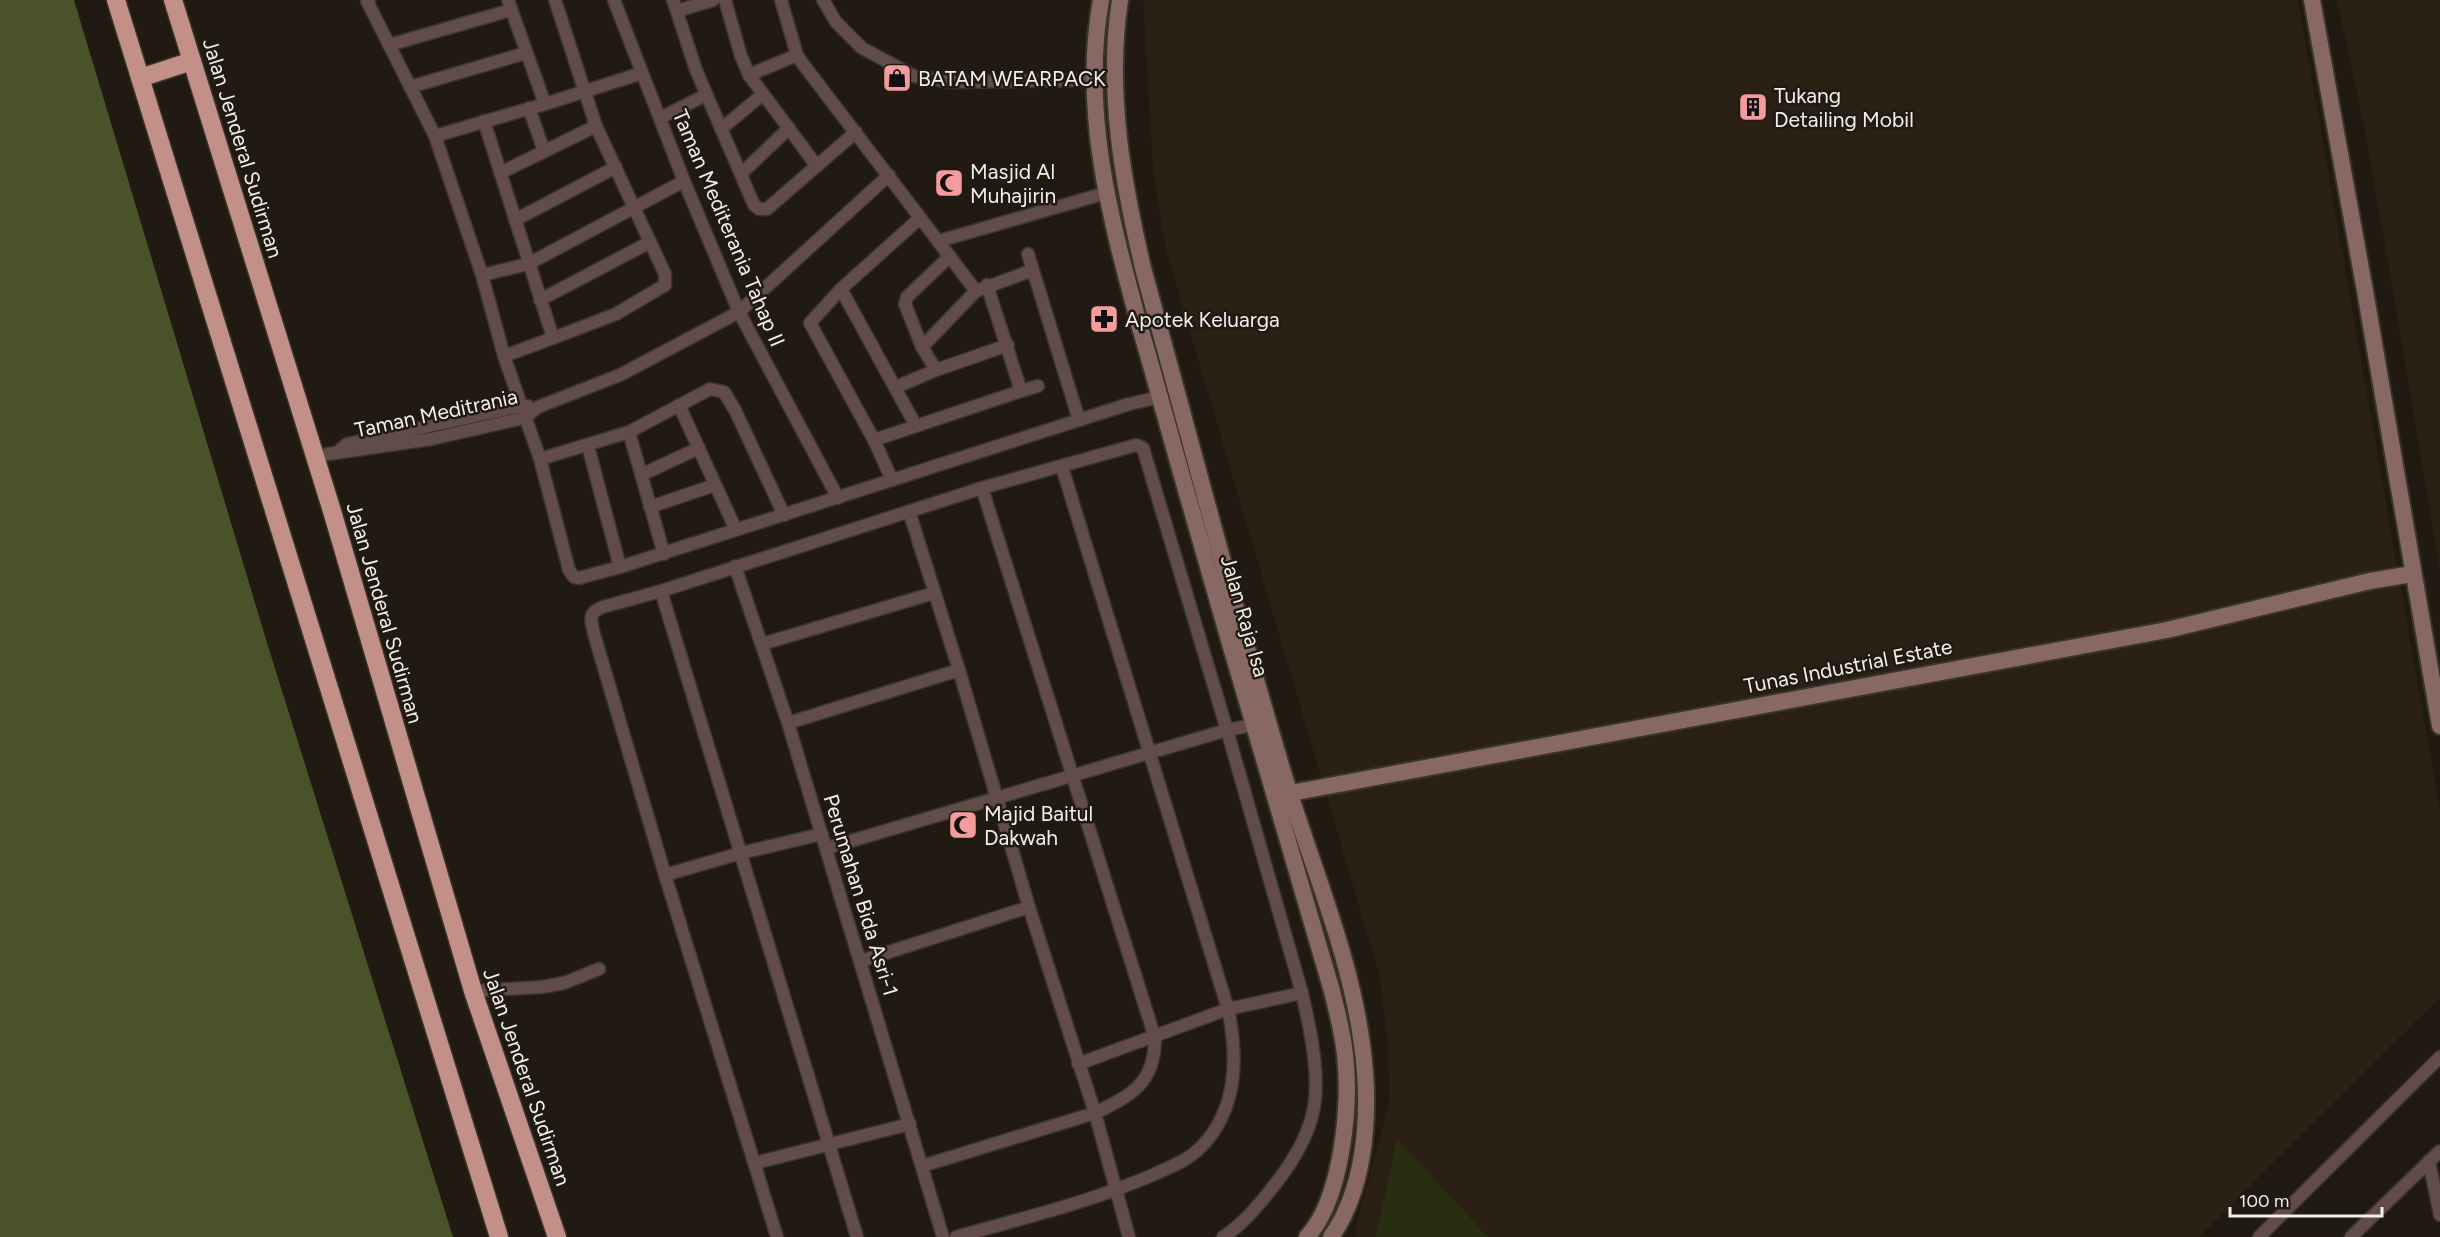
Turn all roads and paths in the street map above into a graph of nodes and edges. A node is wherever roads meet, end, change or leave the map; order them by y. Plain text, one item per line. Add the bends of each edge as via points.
1 (116, 0) edge
2 (173, 0) edge
3 (368, 0) edge
4 (555, 0) edge
5 (614, 0) edge
6 (713, 0) edge
7 (724, 0) edge
8 (781, 0) edge
9 (824, 0) edge
10 (1101, 0) edge
11 (1120, 0) edge
12 (2312, 0) edge
13 (2321, 0) edge
14 (509, 5) edge
15 (675, 5) edge
16 (389, 45) junction
17 (526, 53) junction
18 (797, 55) junction
19 (192, 61) junction
20 (642, 73) junction
21 (749, 75) junction
22 (140, 78) junction
23 (1094, 80) junction
24 (410, 87) junction
25 (584, 90) junction
26 (763, 94) junction
27 (706, 95) junction
28 (545, 104) junction
29 (529, 108) junction
30 (660, 118) junction
31 (484, 121) junction
32 (596, 126) junction
33 (721, 129) junction
34 (789, 129) junction
35 (856, 132) junction
36 (435, 136) junction
37 (544, 152) junction
38 (816, 165) junction
39 (616, 167) junction
40 (500, 173) junction
41 (741, 174) junction
42 (889, 175) junction
43 (684, 181) junction
44 (1106, 193) junction
45 (633, 207) junction
46 (920, 218) junction
47 (514, 220) junction
48 (939, 241) junction
49 (650, 242) junction
50 (1028, 254) dead end
51 (950, 256) junction
52 (528, 264) junction
53 (1033, 270) junction
54 (482, 275) junction
55 (981, 288) junction
56 (841, 289) junction
57 (540, 300) junction
58 (739, 312) junction
59 (553, 339) junction
60 (1008, 345) junction
61 (922, 347) junction
62 (504, 357) junction
63 (936, 370) junction
64 (1038, 386) dead end
65 (896, 387) junction
66 (1021, 391) junction
67 (1160, 397) junction
68 (680, 405) junction
69 (523, 412) junction
70 (1079, 420) junction
71 (916, 426) junction
72 (628, 432) junction
73 (874, 441) junction
74 (588, 446) junction
75 (699, 448) junction
76 (315, 456) junction
77 (540, 459) junction
78 (1062, 467) junction
79 (641, 475) junction
80 (892, 480) junction
81 (716, 485) junction
82 (982, 488) junction
83 (838, 498) junction
84 (650, 507) junction
85 (909, 511) junction
86 (784, 515) junction
87 (736, 530) junction
88 (664, 554) junction
89 (735, 566) junction
90 (620, 567) junction
91 (2412, 574) junction
92 (661, 591) junction
93 (934, 593) junction
94 (762, 644) junction
95 (959, 670) junction
96 (2440, 670) edge
97 (788, 723) junction
98 (1253, 725) junction
99 (2440, 726) edge
100 (1227, 730) junction
101 (1148, 755) junction
102 (1073, 776) junction
103 (1282, 794) junction
104 (998, 798) junction
105 (822, 834) junction
106 (827, 848) junction
107 (741, 852) junction
108 (665, 875) junction
109 (1029, 907) junction
110 (861, 961) junction
111 (599, 969) dead end
112 (473, 992) junction
113 (1302, 993) junction
114 (1227, 1009) junction
115 (1155, 1038) junction
116 (2440, 1057) edge
117 (1078, 1064) junction
118 (1095, 1113) junction
119 (910, 1124) junction
120 (831, 1145) junction
121 (2440, 1150) edge
122 (2429, 1161) junction
123 (755, 1163) junction
124 (922, 1166) junction
125 (1117, 1190) junction
126 (2440, 1215) edge
127 (1342, 1219) junction
128 (499, 1237) edge
129 (557, 1237) edge
130 (777, 1237) edge
131 (857, 1237) edge
132 (943, 1237) edge
133 (956, 1237) edge
134 (1129, 1237) edge
135 (1223, 1237) edge
136 (1307, 1237) edge
137 (1331, 1237) edge
138 (1339, 1237) edge
139 (2259, 1237) edge
140 (2351, 1237) edge

1 - 22 highway
2 - 19 highway, Jalan Jenderal Sudirman
3 - 16 street
4 - 25 street
5 - 20 street, Taman Mediterania Tahap II
6 - 15 street
7 - 21 street
8 - 18 street
9 - 23 street via 836,22 862,48 914,76 952,82
10 - 23 main road, Jalan Raja Isa
11 - 103 main road, Jalan Raja Isa via 1115,76 1127,200
12 - 91 main road
13 - 96 main road
14 - 16 street
14 - 17 street
15 - 27 street
16 - 24 street
17 - 24 street
17 - 28 street
18 - 21 street
18 - 35 street
19 - 22 highway
19 - 76 highway, Jalan Jenderal Sudirman
20 - 25 street
20 - 30 street, Taman Mediterania Tahap II
21 - 26 street
22 - 128 highway
23 - 44 main road, Jalan Raja Isa via 1094,110
24 - 36 street
25 - 28 street
25 - 32 street
26 - 33 street
26 - 34 street
27 - 30 street
27 - 33 street
28 - 29 street
29 - 31 street
29 - 37 street
30 - 43 street, Taman Mediterania Tahap II
31 - 36 street
31 - 40 street
32 - 37 street
32 - 39 street
33 - 41 street
34 - 38 street
34 - 41 street
35 - 38 street
35 - 42 street
36 - 54 street
37 - 40 street
38 - 41 street via 767,209 754,205
39 - 45 street
39 - 47 street
40 - 47 street
42 - 46 street
42 - 58 street, Taman Meditrania
43 - 45 street
43 - 58 street, Taman Mediterania Tahap II
44 - 48 street
44 - 67 main road, Jalan Raja Isa
45 - 49 street
45 - 52 street
46 - 48 street
46 - 56 street
47 - 52 street
48 - 51 street
49 - 57 street
49 - 59 street via 665,274 665,285 616,314
50 - 53 street
51 - 55 street
51 - 61 street via 905,302
52 - 54 street
52 - 57 street
53 - 55 street
53 - 70 street
54 - 62 street
55 - 60 street
55 - 61 street
56 - 65 street
56 - 73 street via 810,323
57 - 59 street
58 - 69 street, Taman Meditrania via 620,375
58 - 83 street, Taman Mediterania Tahap II
59 - 62 street
60 - 63 street
60 - 66 street
61 - 63 street
62 - 69 street
63 - 65 street
64 - 66 street
65 - 71 street
66 - 71 street
67 - 70 street
67 - 98 main road, Jalan Raja Isa
68 - 72 street
68 - 75 street
68 - 86 street via 710,389 724,392
69 - 76 street, Taman Meditrania
69 - 77 street
70 - 80 street
71 - 73 street
72 - 74 street
72 - 79 street
73 - 80 street
74 - 77 street
74 - 90 street
75 - 79 street
75 - 81 street
76 - 112 highway, Jalan Jenderal Sudirman
77 - 90 street via 570,574 579,578
78 - 82 street
78 - 100 street via 1133,445 1143,448
78 - 101 street
79 - 84 street
80 - 83 street
81 - 84 street
81 - 87 street
82 - 85 street
82 - 102 street
83 - 86 street
84 - 88 street
85 - 89 street
85 - 93 street
86 - 87 street
87 - 88 street
88 - 90 street
89 - 92 street
89 - 94 street, Perumahan Bida Asri-1
91 - 99 main road
91 - 103 main road, Tunas Industrial Estate via 2168,630
92 - 107 street
92 - 108 street via 594,610 591,621
93 - 94 street
93 - 95 street
94 - 97 street, Perumahan Bida Asri-1
95 - 97 street
95 - 104 street
97 - 105 street, Perumahan Bida Asri-1
98 - 100 street
98 - 103 main road, Jalan Raja Isa
100 - 101 street
100 - 113 street
101 - 102 street
101 - 114 street
102 - 104 street
102 - 115 street
103 - 127 main road, Jalan Raja Isa via 1317,871 1360,1030 1365,1075 1364,1140 1351,1198
103 - 136 main road, Jalan Raja Isa via 1345,1055 1346,1103 1336,1175 1327,1206
104 - 106 street
104 - 109 street
105 - 106 street, Perumahan Bida Asri-1
105 - 107 street
106 - 110 street, Perumahan Bida Asri-1
107 - 108 street
107 - 120 street
108 - 123 street
109 - 110 street
109 - 117 street
110 - 119 street, Perumahan Bida Asri-1
111 - 112 street via 564,983
112 - 129 highway, Jalan Jenderal Sudirman
113 - 114 street
113 - 135 street via 1315,1074 1312,1116 1282,1177 1242,1223
114 - 115 street
114 - 125 street via 1234,1039 1233,1083 1214,1130 1185,1160
115 - 117 street
115 - 118 street via 1148,1075 1140,1086
116 - 139 street
117 - 118 street
118 - 124 street
118 - 125 street
119 - 120 street
119 - 124 street, Perumahan Bida Asri-1
120 - 123 street
120 - 131 street
121 - 122 street
122 - 126 street
122 - 140 street
123 - 130 street
124 - 132 street, Perumahan Bida Asri-1
125 - 133 street
125 - 134 street
127 - 137 main road, Jalan Raja Isa
127 - 138 main road

